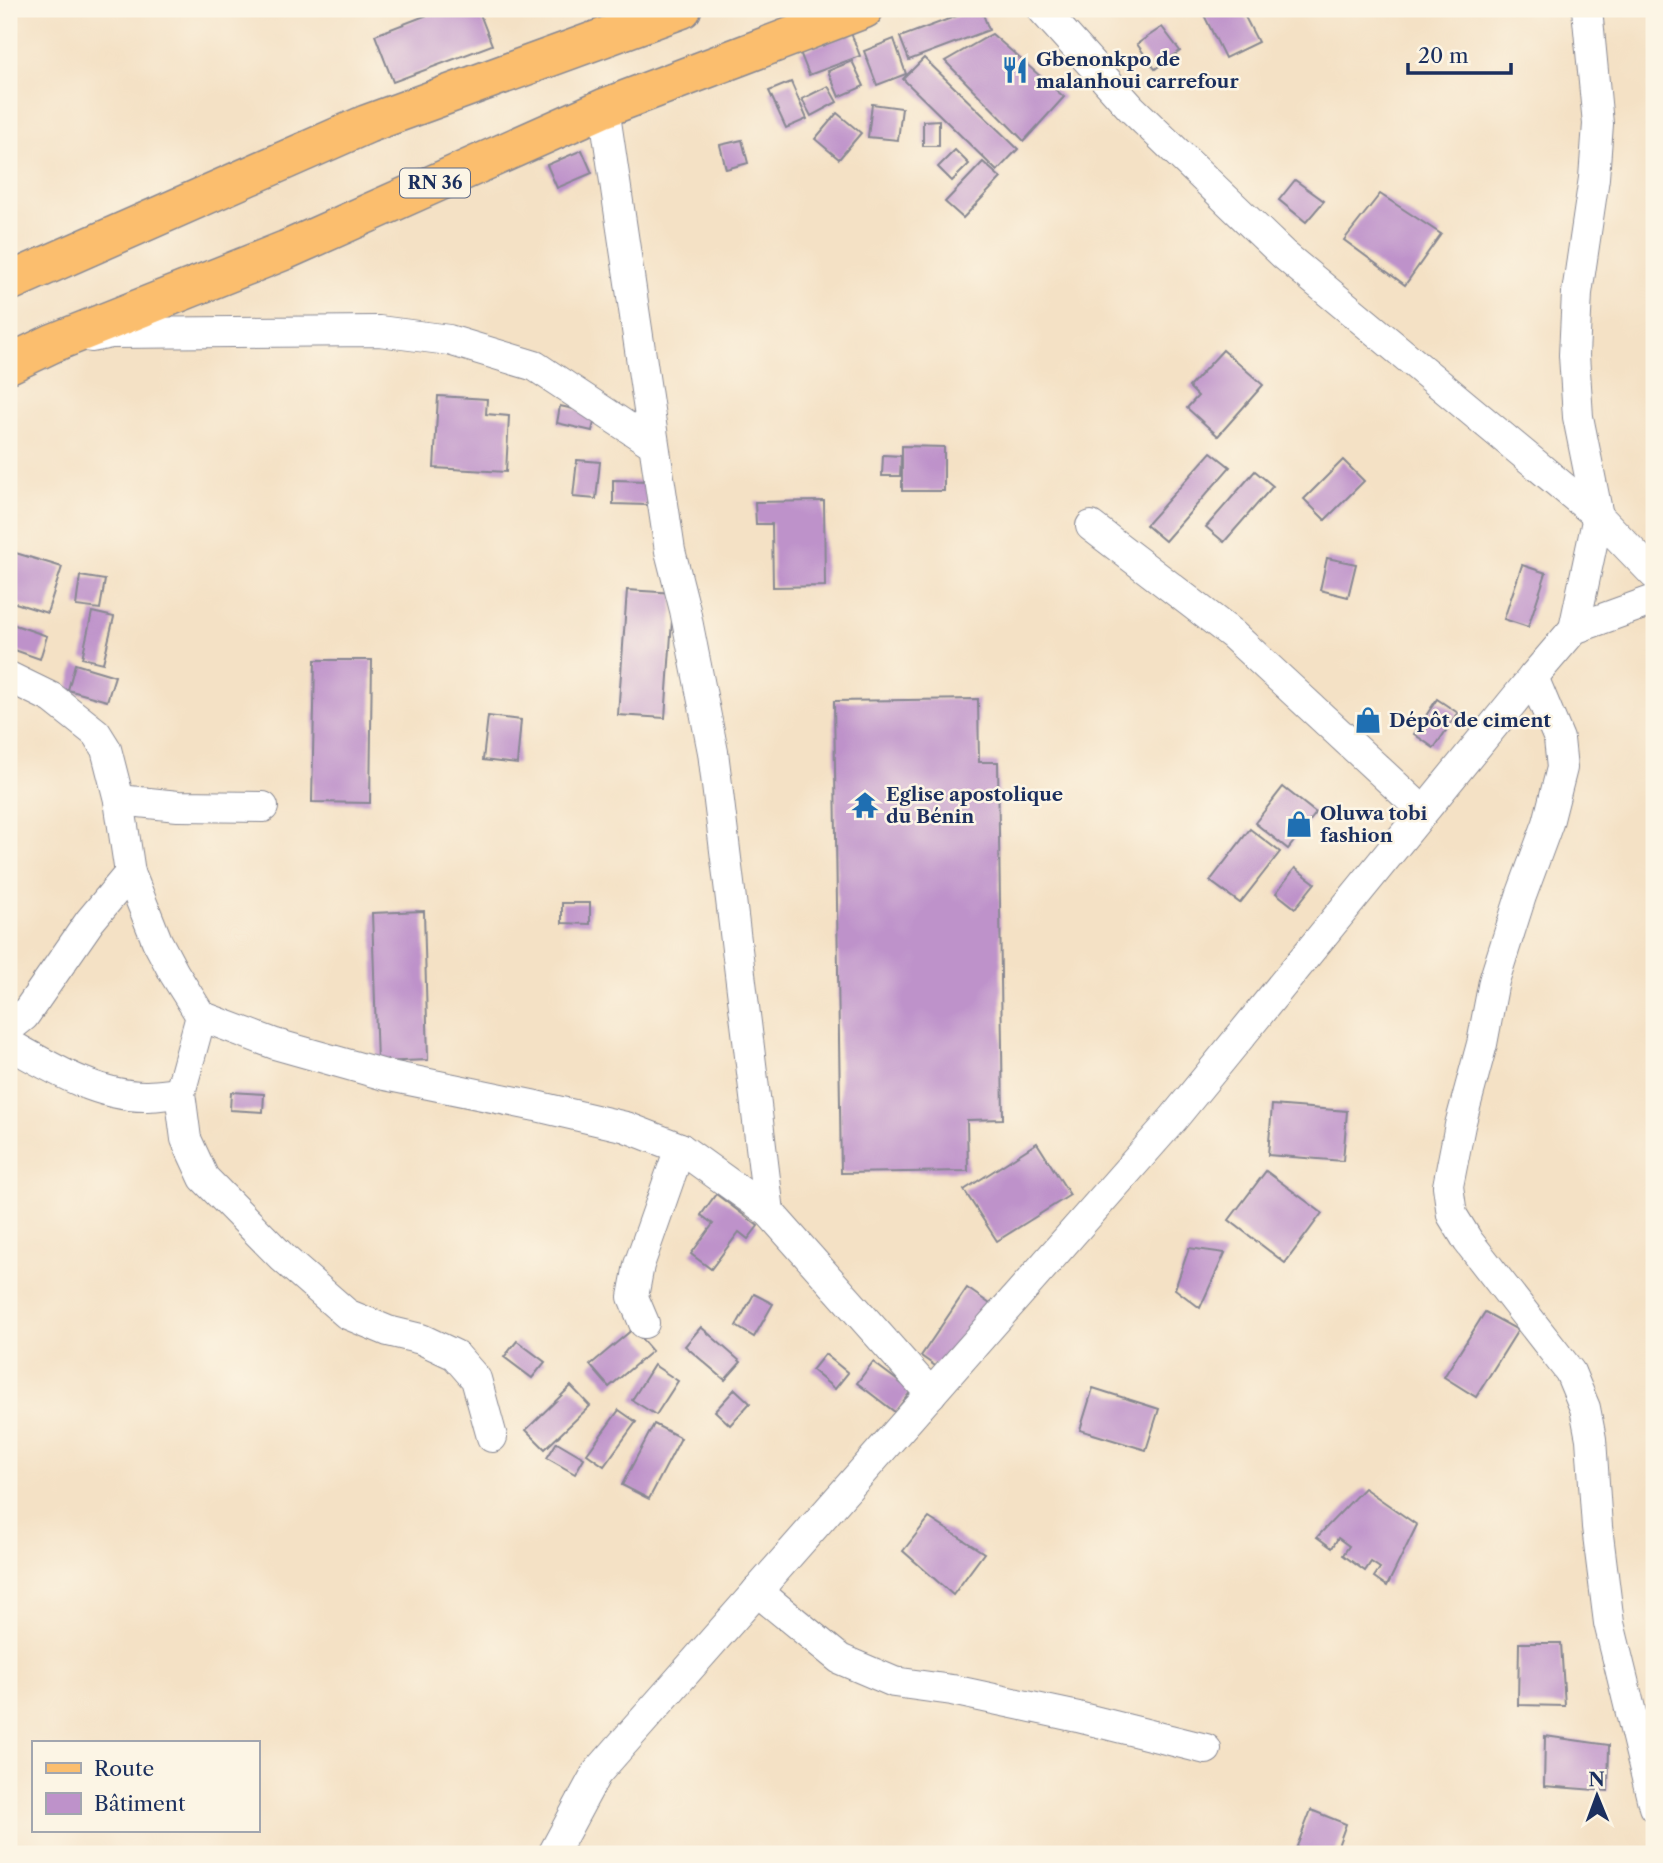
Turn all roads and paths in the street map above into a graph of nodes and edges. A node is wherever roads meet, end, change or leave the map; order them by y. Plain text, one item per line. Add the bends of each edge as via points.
1 (682, 9) edge
2 (864, 9) edge
3 (1042, 9) edge
4 (1587, 9) edge
5 (604, 108) junction
6 (9, 282) edge
7 (53, 343) junction
8 (9, 364) edge
9 (653, 444) junction
10 (1598, 516) junction
11 (1091, 526) dead end
12 (1654, 573) edge
13 (1654, 600) edge
14 (1574, 629) junction
15 (9, 677) edge
16 (1533, 677) junction
17 (119, 800) junction
18 (263, 807) dead end
19 (1423, 811) junction
20 (130, 873) junction
21 (201, 1016) junction
22 (9, 1028) edge
23 (9, 1044) edge
24 (180, 1093) junction
25 (680, 1148) junction
26 (769, 1212) junction
27 (644, 1323) dead end
28 (931, 1394) junction
29 (492, 1437) dead end
30 (757, 1591) junction
31 (1206, 1749) dead end
32 (1654, 1807) edge
33 (553, 1854) edge

1 - 6 main road via 367,124
2 - 5 main road, RN 36
3 - 10 street via 1131,108 1284,255
4 - 10 street via 1598,124 1574,355 1578,417
5 - 7 main road, RN 36 via 286,250
5 - 9 street
7 - 8 main road, RN 36
7 - 9 street via 111,333 379,331 449,340 535,366
9 - 26 street via 670,551 713,752
10 - 12 street
10 - 14 street
11 - 19 street via 1231,634
13 - 14 street
14 - 16 street
15 - 17 street via 52,698 96,733 106,749
16 - 19 street
16 - 32 street via 1559,739 1562,768 1548,824 1494,981 1448,1186 1452,1215 1468,1241 1570,1372 1585,1408 1609,1623
17 - 18 street
17 - 20 street
19 - 28 street via 1173,1119
20 - 21 street via 157,941
20 - 22 street via 90,920 24,1016
21 - 24 street
21 - 25 street via 275,1044 385,1075 626,1127
23 - 24 street via 98,1088 145,1097
24 - 29 street via 186,1139 204,1178 347,1314 455,1355 475,1379
25 - 26 street
25 - 27 street via 639,1265 633,1297
26 - 28 street
28 - 30 street
30 - 31 street via 841,1659 894,1682 952,1690
30 - 33 street via 596,1774

